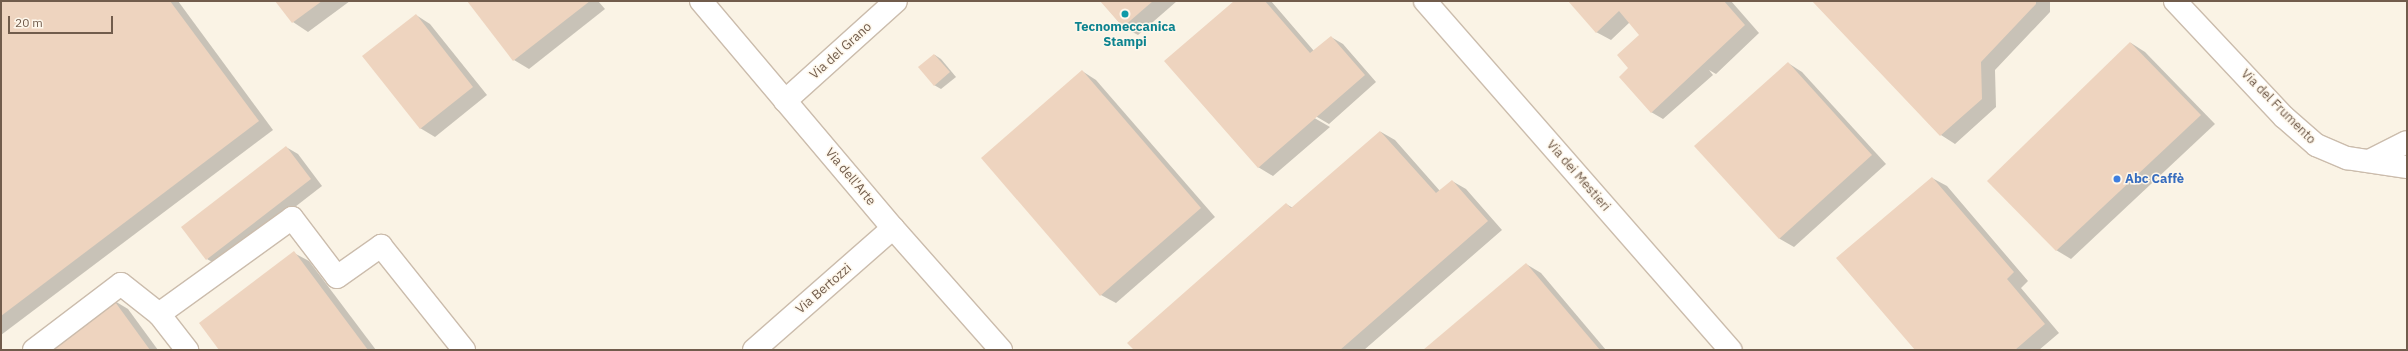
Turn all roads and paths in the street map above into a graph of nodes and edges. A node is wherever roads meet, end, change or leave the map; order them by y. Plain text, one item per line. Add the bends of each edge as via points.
1 (701, 1) edge
2 (896, 1) edge
3 (1425, 1) edge
4 (2175, 1) edge
5 (785, 101) junction
6 (2407, 142) edge
7 (2369, 161) junction
8 (2407, 167) edge
9 (893, 228) junction
10 (159, 314) junction
11 (34, 350) edge
12 (187, 350) edge
13 (464, 350) edge
14 (754, 350) edge
15 (1001, 350) edge
16 (1731, 350) edge

1 - 5 street, Via dell'Arte
2 - 5 street, Via del Grano
3 - 16 street, Via dei Mestieri
4 - 7 street, Via del Frumento via 2284,117 2316,145 2347,158
5 - 9 street, Via dell'Arte
6 - 7 street
7 - 8 street, Via del Frumento
9 - 14 street, Via Bertozzi
9 - 15 street, Via dell'Arte
10 - 11 street via 121,284
10 - 12 street
10 - 13 street via 292,218 337,277 381,246

